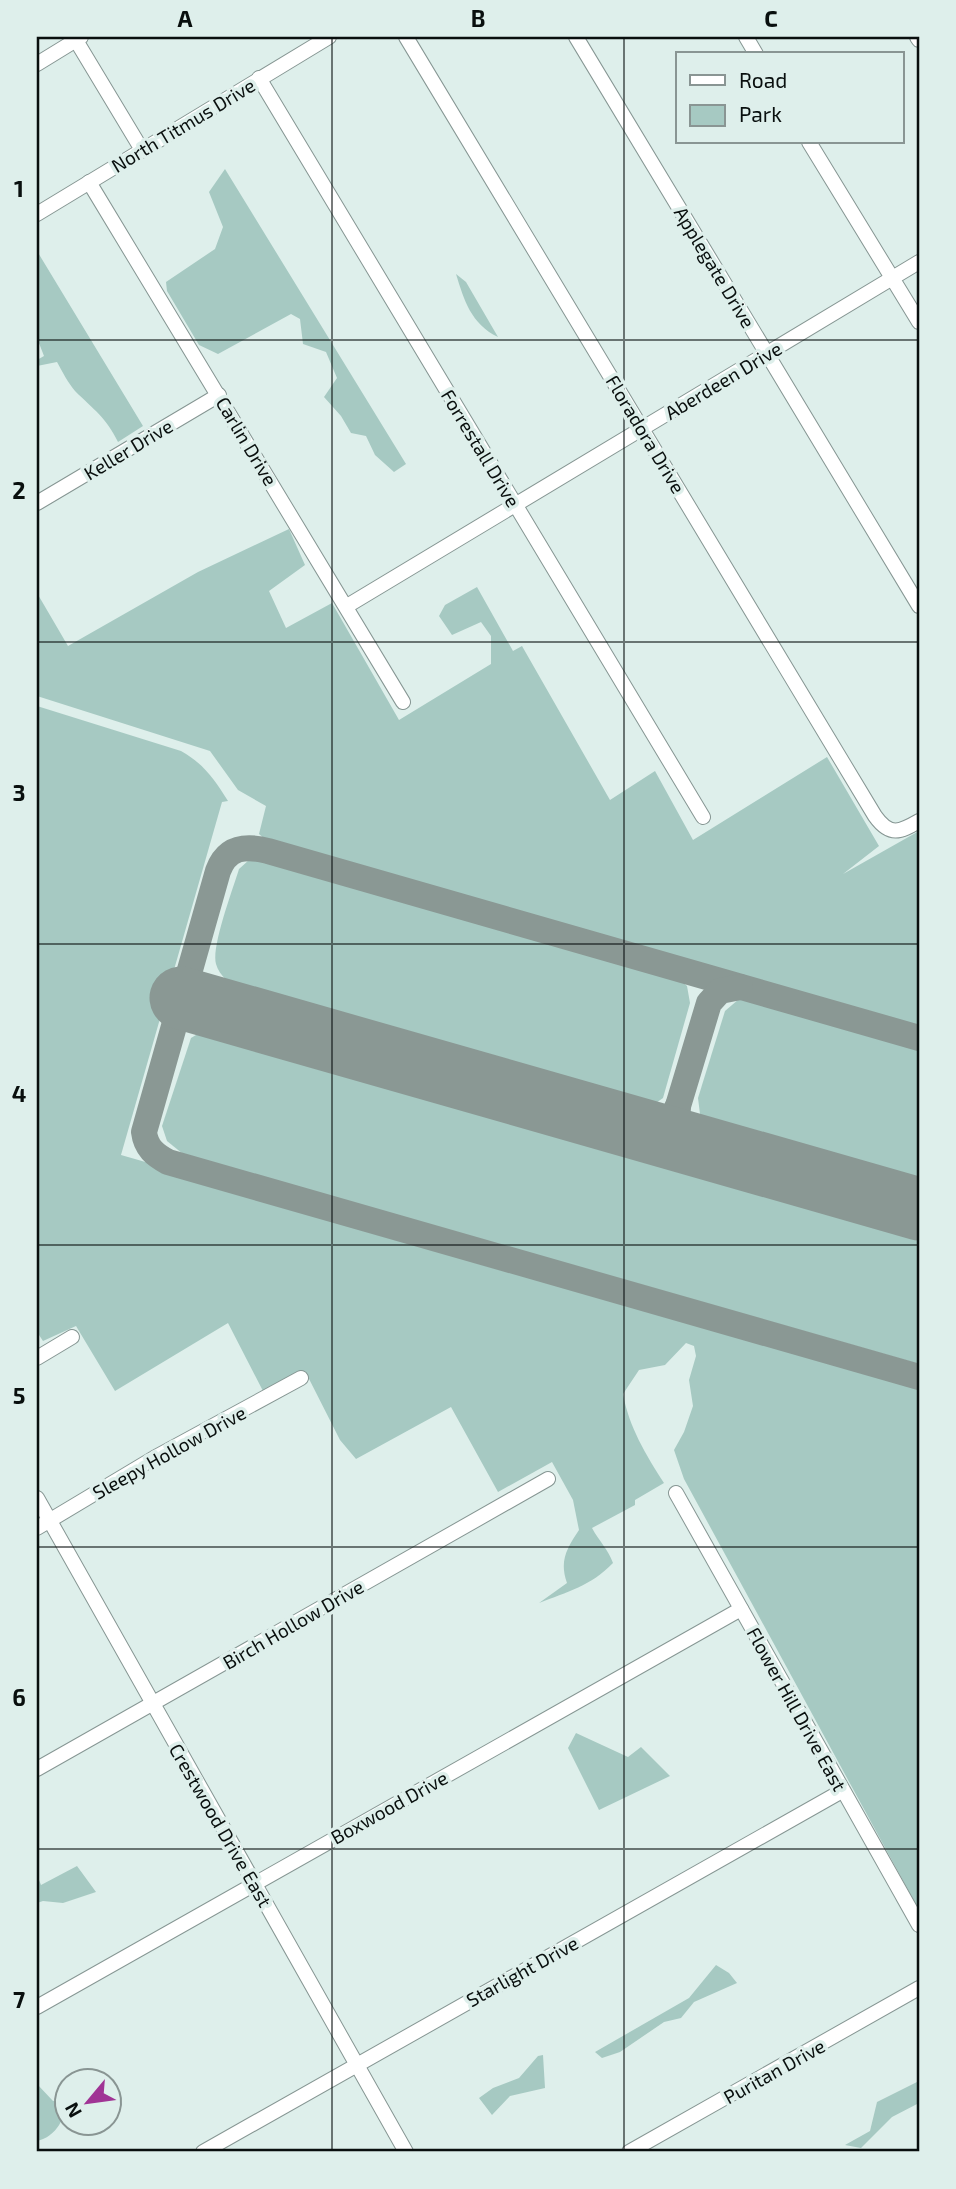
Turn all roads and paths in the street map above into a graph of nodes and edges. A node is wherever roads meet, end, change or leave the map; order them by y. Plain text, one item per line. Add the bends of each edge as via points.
1 (329, 37) edge
2 (406, 37) edge
3 (576, 37) edge
4 (77, 38) edge
5 (37, 64) edge
6 (259, 78) junction
7 (810, 144) edge
8 (142, 150) junction
9 (89, 182) junction
10 (37, 214) edge
11 (919, 262) edge
12 (892, 278) junction
13 (919, 322) edge
14 (768, 354) junction
15 (219, 395) junction
16 (643, 429) junction
17 (37, 503) edge
18 (515, 505) junction
19 (347, 606) junction
20 (919, 606) edge
21 (403, 702) dead end
22 (704, 817) dead end
23 (919, 821) edge
24 (72, 1337) dead end
25 (37, 1358) edge
26 (301, 1378) dead end
27 (548, 1479) dead end
28 (676, 1493) dead end
29 (37, 1499) edge
30 (43, 1524) edge
31 (741, 1609) junction
32 (152, 1704) junction
33 (37, 1769) edge
34 (842, 1791) junction
35 (254, 1883) junction
36 (919, 1925) edge
37 (919, 1989) edge
38 (37, 2007) edge
39 (357, 2066) junction
40 (203, 2152) edge
41 (406, 2152) edge
42 (629, 2152) edge

1 - 6 street, North Titmus Drive
2 - 16 street, Floradora Drive
3 - 14 street, Applegate Drive
4 - 5 street
4 - 8 street
6 - 8 street, North Titmus Drive
6 - 18 street, Forrestall Drive
7 - 12 street
8 - 9 street, North Titmus Drive
9 - 10 street, North Titmus Drive
9 - 15 street, Carlin Drive
11 - 12 street, Aberdeen Drive
12 - 13 street
12 - 14 street, Aberdeen Drive
14 - 16 street, Aberdeen Drive
14 - 20 street, Applegate Drive
15 - 17 street, Keller Drive
15 - 19 street, Carlin Drive
16 - 18 street, Aberdeen Drive
16 - 23 street, Floradora Drive via 881,824 888,830 903,831
18 - 19 street, Aberdeen Drive
18 - 22 street, Forrestall Drive
19 - 21 street, Carlin Drive
24 - 25 street
26 - 30 street, Sleepy Hollow Drive
27 - 32 street, Birch Hollow Drive
28 - 31 street, Flower Hill Drive East
29 - 30 street, Crestwood Drive East
30 - 32 street, Crestwood Drive East
31 - 34 street, Flower Hill Drive East
31 - 35 street, Boxwood Drive
32 - 33 street, Birch Hollow Drive
32 - 35 street, Crestwood Drive East
34 - 36 street, Flower Hill Drive East
34 - 39 street, Starlight Drive
35 - 38 street, Boxwood Drive
35 - 39 street, Crestwood Drive East
37 - 42 street, Puritan Drive
39 - 40 street, Starlight Drive
39 - 41 street, Crestwood Drive East

